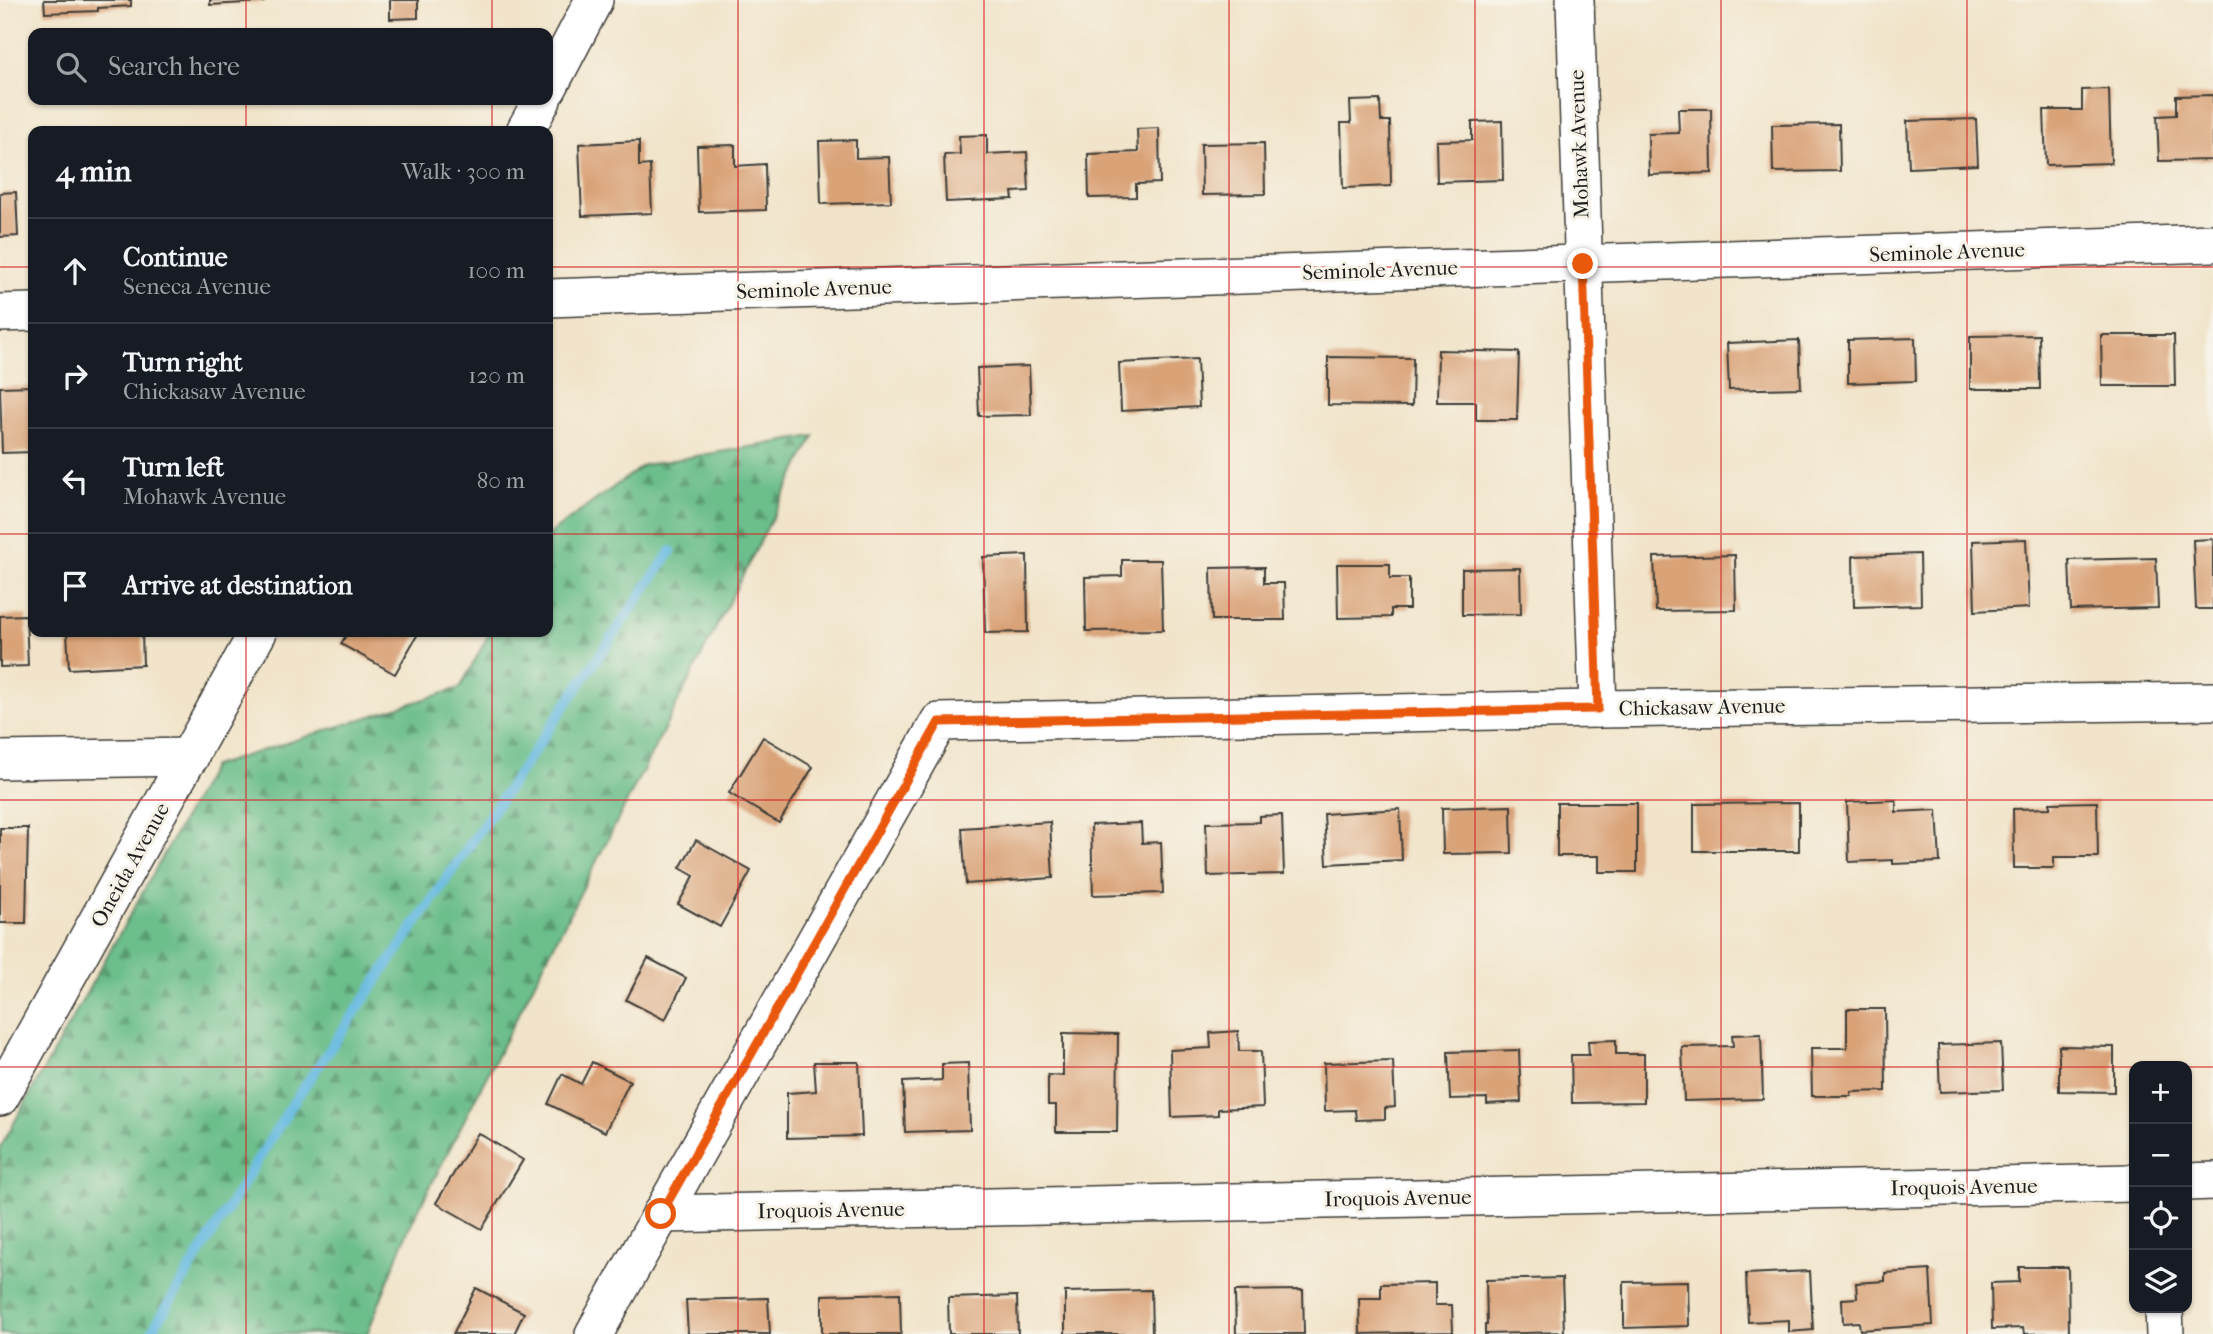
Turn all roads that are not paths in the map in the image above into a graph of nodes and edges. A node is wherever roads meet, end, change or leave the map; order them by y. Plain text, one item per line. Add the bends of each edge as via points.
1 (594, 0) edge
2 (1574, 0) edge
3 (553, 79) edge
4 (539, 105) edge
5 (528, 126) edge
6 (2213, 243) edge
7 (1583, 264) junction
8 (553, 298) edge
9 (28, 312) edge
10 (0, 313) edge
11 (255, 637) edge
12 (2213, 701) edge
13 (1598, 709) junction
14 (190, 757) junction
15 (0, 760) edge
16 (0, 1097) edge
17 (2213, 1181) edge
18 (2192, 1182) edge
19 (2129, 1183) edge
20 (661, 1214) junction
21 (2164, 1313) edge
22 (594, 1334) edge
23 (2165, 1334) edge

1 - 3 street
2 - 7 street, Mohawk Avenue
4 - 5 street
6 - 7 street, Seminole Avenue
7 - 8 street, Seminole Avenue
7 - 13 street, Mohawk Avenue
9 - 10 street
11 - 14 street, Oneida Avenue
12 - 13 street, Chickasaw Avenue
13 - 20 street, Chickasaw Avenue via 939,722
14 - 15 street
14 - 16 street, Oneida Avenue
17 - 18 street
19 - 20 street, Iroquois Avenue
20 - 22 street
21 - 23 street

